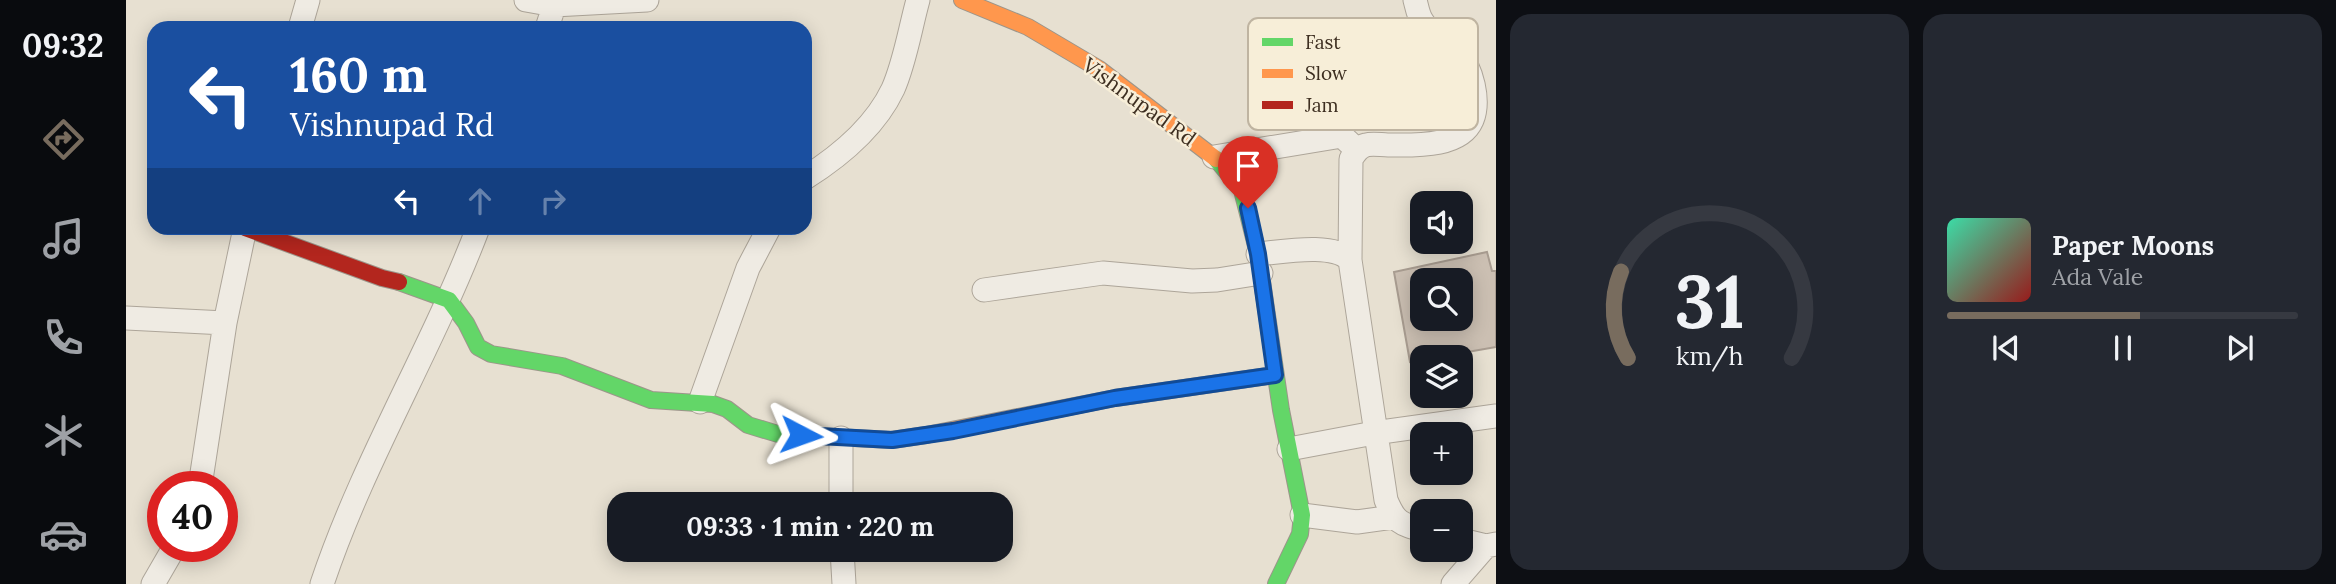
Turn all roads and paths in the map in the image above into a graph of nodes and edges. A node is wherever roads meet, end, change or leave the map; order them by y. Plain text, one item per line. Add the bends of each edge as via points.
1 (308, 0) edge
2 (526, 0) edge
3 (647, 0) edge
4 (918, 0) edge
5 (962, 0) edge
6 (1415, 0) edge
7 (555, 3) edge
8 (1420, 18) edge
9 (302, 21) edge
10 (549, 21) edge
11 (1465, 130) edge
12 (1357, 150) junction
13 (1214, 157) junction
14 (812, 173) edge
15 (244, 235) edge
16 (264, 235) edge
17 (475, 235) edge
18 (765, 235) edge
19 (1350, 260) junction
20 (1259, 263) junction
21 (984, 290) dead end
22 (449, 300) junction
23 (126, 318) edge
24 (225, 323) junction
25 (1275, 375) junction
26 (700, 402) junction
27 (1496, 416) edge
28 (1374, 433) junction
29 (841, 438) junction
30 (1289, 449) junction
31 (202, 471) edge
32 (841, 492) edge
33 (1302, 515) junction
34 (1393, 517) junction
35 (1410, 527) edge
36 (1473, 542) edge
37 (1491, 545) edge
38 (165, 562) edge
39 (843, 562) edge
40 (153, 584) edge
41 (322, 584) edge
42 (844, 584) edge
43 (1276, 584) edge
44 (1453, 584) edge

1 - 9 street
2 - 7 street
3 - 7 street
4 - 14 street via 893,88 882,108 856,139
5 - 13 street, Vishnupad Rd via 1028,27 1099,69
6 - 8 street
7 - 10 street
11 - 12 street via 1427,144 1368,145
12 - 13 street via 1342,136
12 - 19 street via 1351,159
13 - 20 street, Vishnupad Rd via 1242,190
15 - 24 street
16 - 22 street
17 - 22 street
18 - 26 street via 748,268
19 - 20 street via 1343,252 1331,250
19 - 28 street
20 - 21 street via 1217,280 1103,273
20 - 25 street, Vishnupad Rd
22 - 26 street via 478,347 491,354 562,366 651,400
22 - 41 street via 359,487
23 - 24 street
24 - 31 street
25 - 29 street via 1115,398 916,437
25 - 30 street, Vishnupad Rd
26 - 29 street via 727,409 762,430
27 - 28 street
28 - 30 street
28 - 34 street
29 - 32 street
30 - 33 street, Vishnupad Rd
33 - 34 street via 1357,522
33 - 43 street, Vishnupad Rd via 1300,534
34 - 35 street
36 - 37 street
37 - 44 street
38 - 40 street
39 - 42 street

